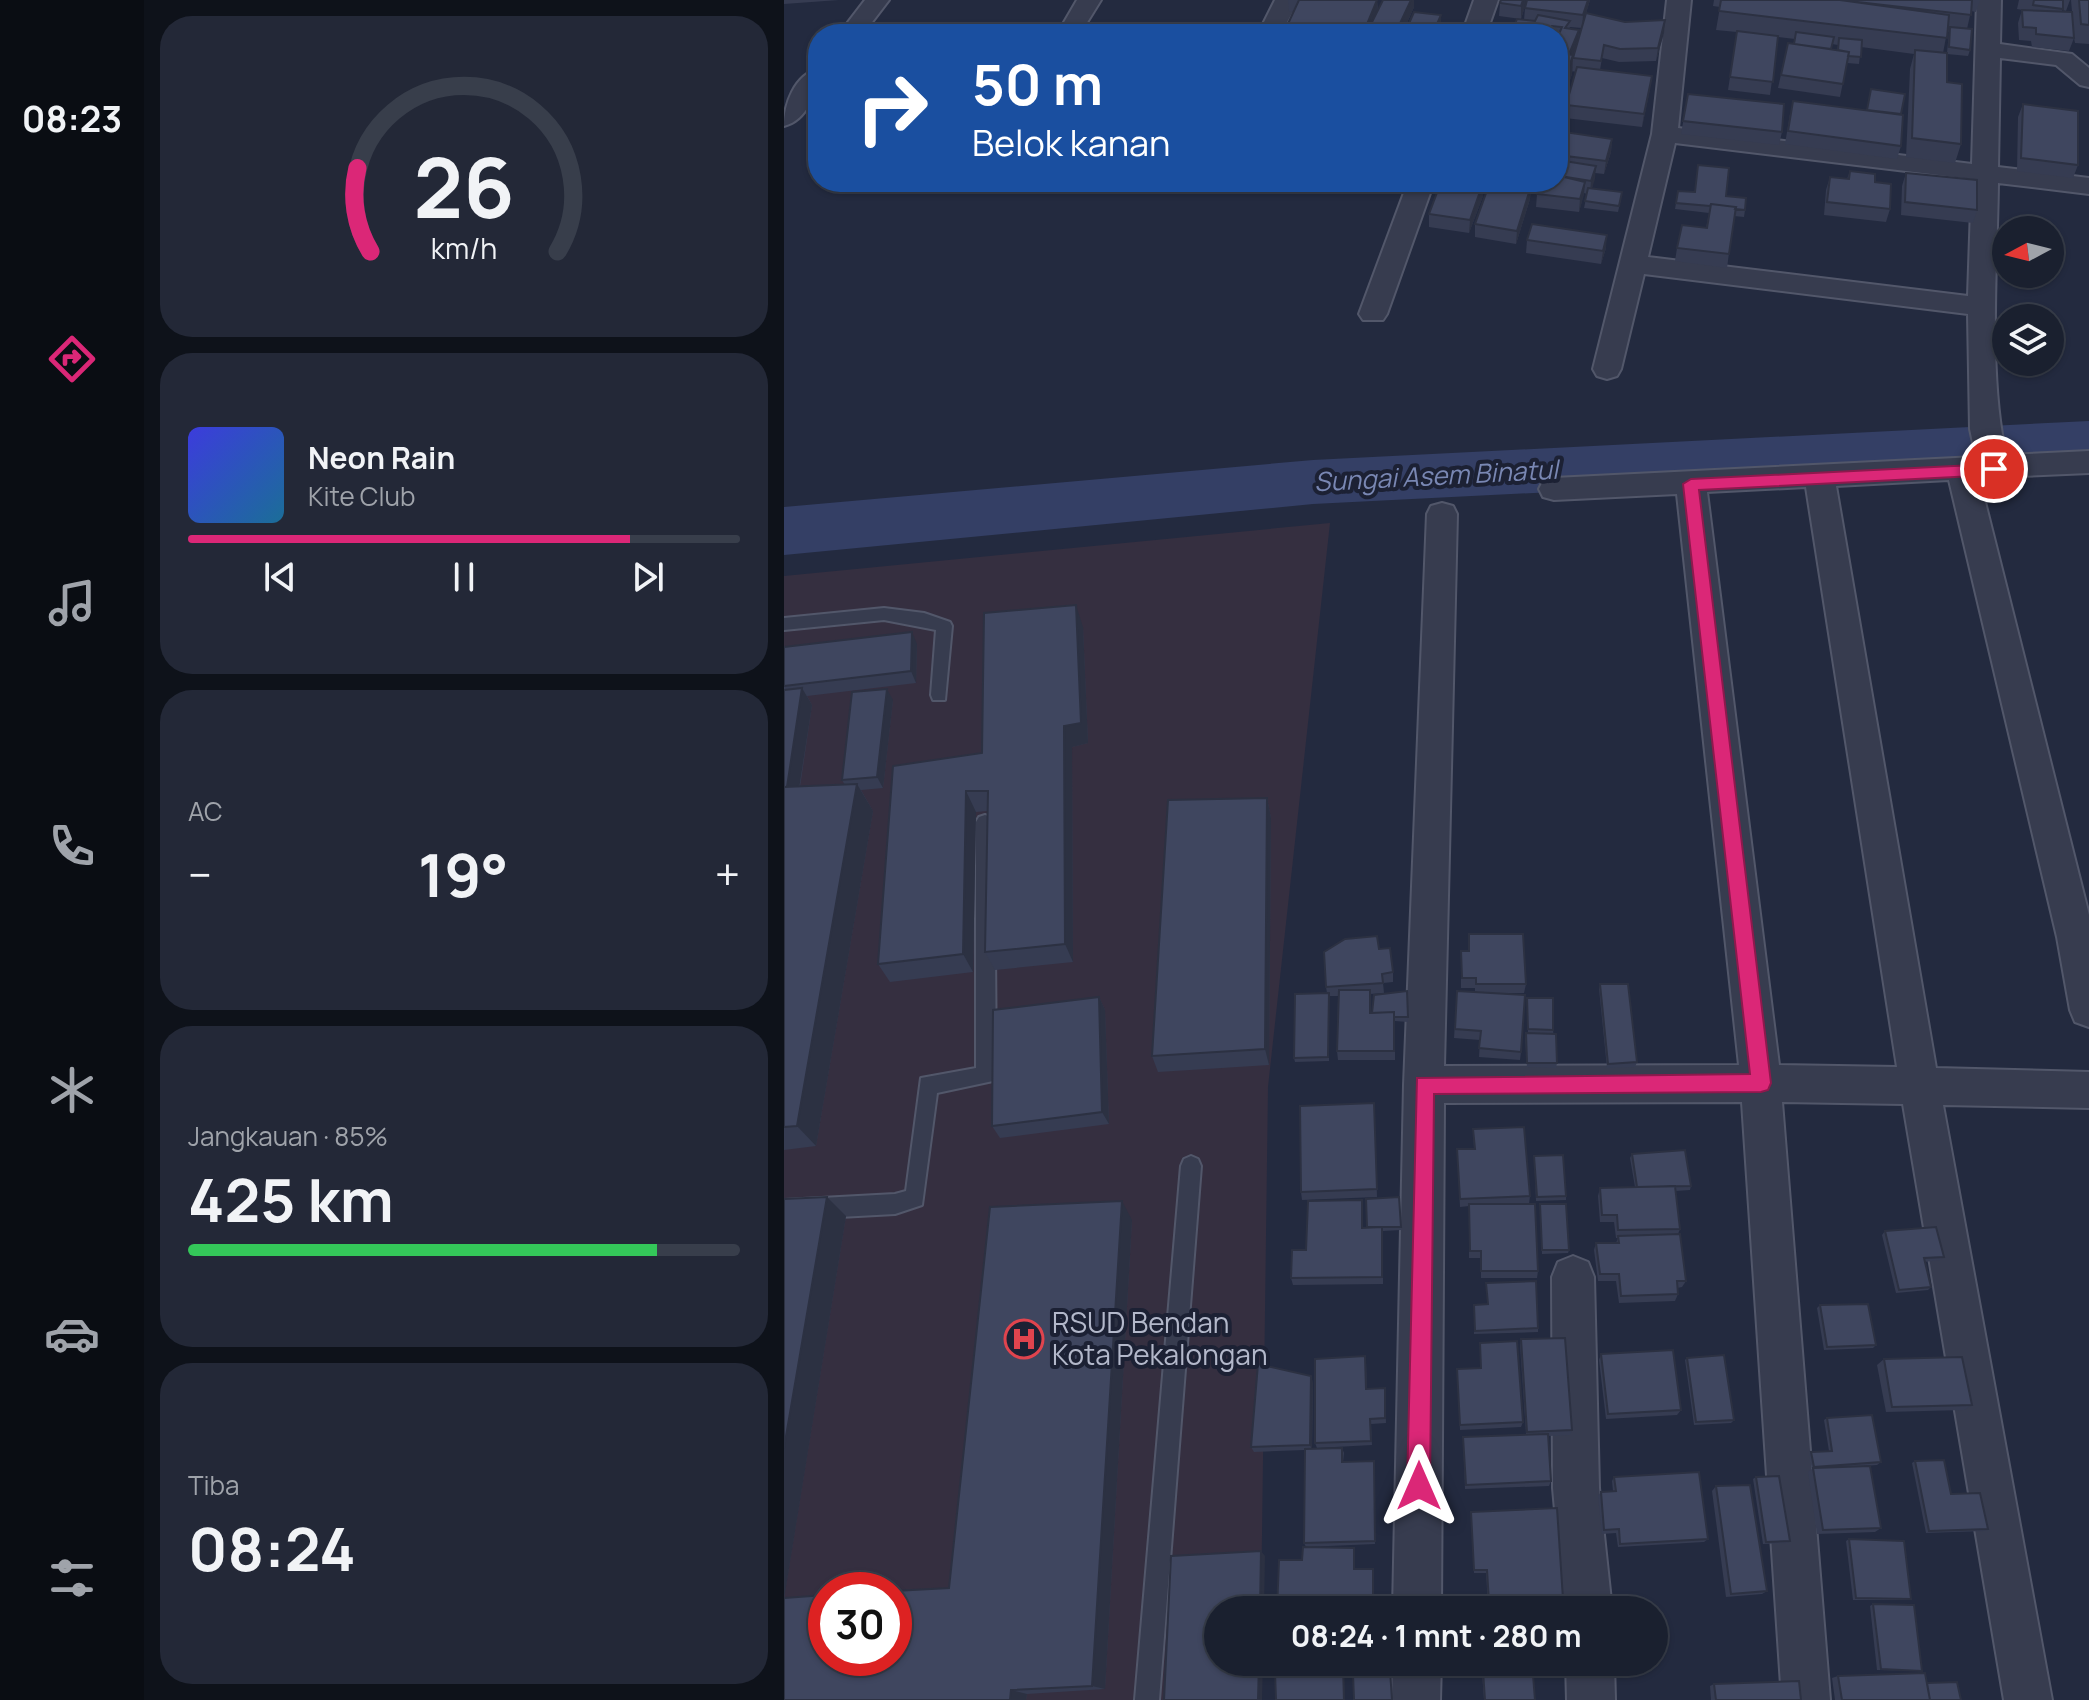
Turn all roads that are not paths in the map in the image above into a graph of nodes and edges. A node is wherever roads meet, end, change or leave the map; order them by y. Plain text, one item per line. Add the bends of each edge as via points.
1 (853, 0) edge
2 (877, 0) edge
3 (1089, 0) edge
4 (1287, 0) edge
5 (1486, 0) edge
6 (1679, 0) edge
7 (1989, 0) edge
8 (851, 24) edge
9 (858, 24) edge
10 (1075, 24) dead end
11 (1275, 24) edge
12 (1478, 24) edge
13 (1987, 49) junction
14 (2089, 80) edge
15 (808, 89) edge
16 (784, 119) edge
17 (1665, 134) junction
18 (1982, 172) junction
19 (2089, 186) edge
20 (1417, 192) edge
21 (1633, 264) junction
22 (1982, 307) junction
23 (1373, 314) dead end
24 (1607, 369) dead end
25 (1982, 456) junction
26 (2089, 462) edge
27 (1820, 478) junction
28 (1691, 484) junction
29 (1554, 489) dead end
30 (1442, 514) dead end
31 (784, 624) edge
32 (939, 695) dead end
33 (985, 822) edge
34 (2082, 938) edge
35 (2089, 1010) edge
36 (1761, 1083) junction
37 (1424, 1085) junction
38 (1920, 1087) junction
39 (2089, 1090) edge
40 (1191, 1166) dead end
41 (784, 1210) edge
42 (1573, 1277) dead end
43 (1417, 1596) edge
44 (1587, 1596) edge
45 (1417, 1676) edge
46 (1590, 1676) edge
47 (1147, 1700) edge
48 (1416, 1700) edge
49 (1591, 1700) edge
50 (1806, 1700) edge
51 (2028, 1700) edge

1 - 8 street
2 - 9 street
3 - 10 street
4 - 11 street
5 - 12 street
6 - 17 street
7 - 13 street
13 - 14 street via 2063,59
13 - 18 street
15 - 16 street
17 - 18 street
17 - 21 street
18 - 19 street
18 - 22 street
20 - 23 street
21 - 22 street
21 - 24 street
22 - 25 street
25 - 26 street
25 - 27 street
25 - 34 street
27 - 28 street
27 - 38 street
28 - 29 street
28 - 36 street
30 - 37 street
31 - 32 lane via 912,614 944,626
33 - 41 lane via 986,1075 928,1085 915,1198 895,1204
34 - 35 street
36 - 37 street
36 - 38 street
36 - 50 street
37 - 43 street
38 - 39 street
38 - 51 street
40 - 47 lane
42 - 44 street via 1576,1488
45 - 48 street
46 - 49 street

